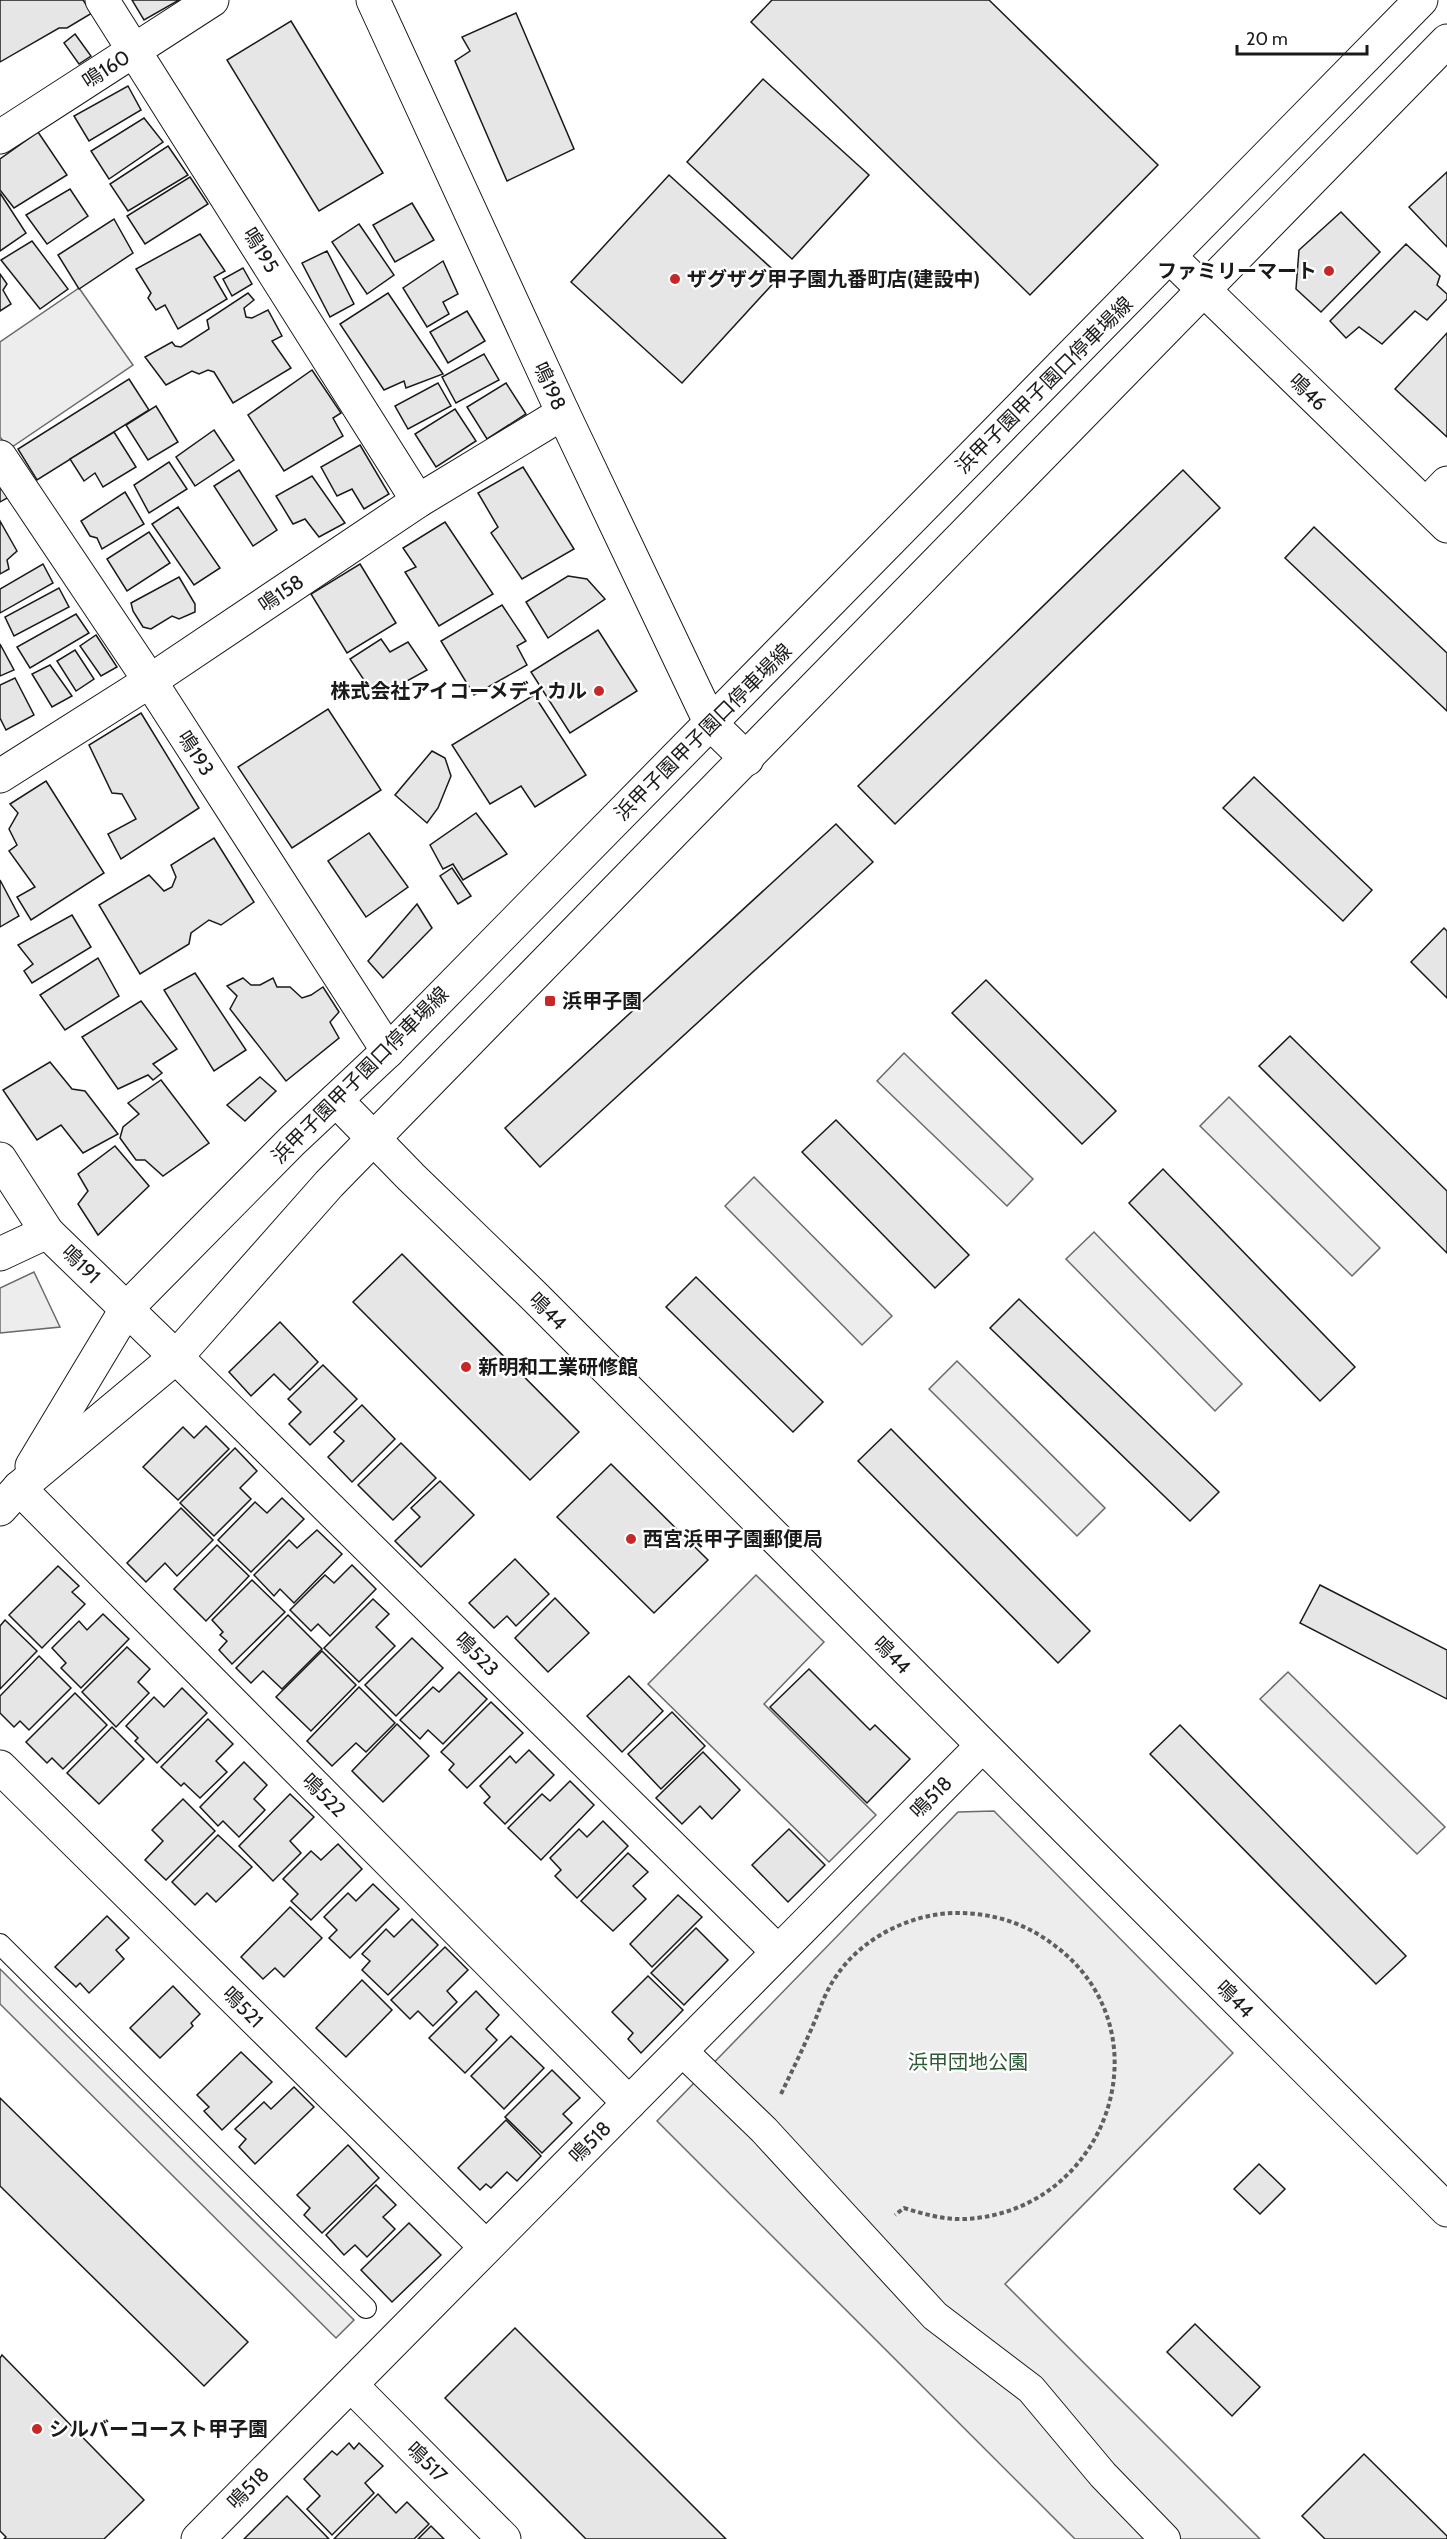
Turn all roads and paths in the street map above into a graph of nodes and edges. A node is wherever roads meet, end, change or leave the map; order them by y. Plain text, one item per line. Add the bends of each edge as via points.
1 (102, 0) edge
2 (212, 0) edge
3 (373, 0) edge
4 (1420, 0) edge
5 (1447, 41) edge
6 (135, 50) junction
7 (0, 136) edge
8 (1170, 257) junction
9 (1203, 290) junction
10 (563, 413) junction
11 (0, 457) edge
12 (418, 501) junction
13 (1440, 505) edge
14 (150, 681) junction
15 (711, 724) junction
16 (747, 759) junction
17 (0, 776) edge
18 (388, 1051) junction
19 (336, 1100) junction
20 (374, 1139) junction
21 (0, 1159) edge
22 (47, 1232) junction
23 (0, 1254) edge
24 (127, 1308) junction
25 (176, 1357) junction
26 (9, 1498) edge
27 (982, 1746) junction
28 (0, 1767) edge
29 (0, 1944) edge
30 (778, 1952) junction
31 (681, 2050) junction
32 (629, 2103) junction
33 (764, 2130) junction
34 (1447, 2210) edge
35 (864, 2240) junction
36 (486, 2247) junction
37 (366, 2308) dead end
38 (351, 2385) junction
39 (198, 2539) edge
40 (504, 2539) edge
41 (1165, 2539) edge

1 - 6 street, 鳴195
2 - 6 street, 鳴160
3 - 10 street, 鳴198
4 - 8 street, 浜甲子園甲子園口停車場線
5 - 9 street
6 - 7 street, 鳴160
6 - 12 street, 鳴195
8 - 9 street, 鳴46
8 - 15 street, 浜甲子園甲子園口停車場線
9 - 13 street, 鳴46
9 - 16 street
10 - 12 street, 鳴158
10 - 15 street, 鳴198
11 - 14 street, 鳴193
12 - 14 street, 鳴158
14 - 17 street, 鳴158
14 - 18 street, 鳴193
15 - 16 street, 鳴198
15 - 18 street, 浜甲子園甲子園口停車場線
16 - 20 street
18 - 19 street, 浜甲子園甲子園口停車場線
19 - 20 street, 鳴44
19 - 24 street, 浜甲子園甲子園口停車場線
20 - 25 street via 329,1184
20 - 27 street, 鳴44
21 - 22 street, 鳴191
22 - 23 street
22 - 24 street, 鳴191
24 - 25 street, 鳴191
24 - 26 street, 浜甲子園甲子園口停車場線
25 - 26 street
25 - 30 street, 鳴523
26 - 32 street, 鳴522
27 - 30 street, 鳴518
27 - 34 street, 鳴44
28 - 36 street, 鳴521
29 - 37 lane
30 - 31 street, 鳴518
31 - 32 street, 鳴518
31 - 33 street
32 - 36 street, 鳴518
33 - 35 street
33 - 35 path via 838,1974 859,1951 884,1933 944,1913 975,1913 1029,1929 1066,1954 1088,1979 1113,2040 1114,2074 1109,2107 1097,2137 1078,2165 1054,2188 1025,2205 996,2215 965,2219 934,2217 904,2208
35 - 41 street via 935,2316 1031,2389 1103,2475
36 - 38 street, 鳴518
38 - 39 street, 鳴518
38 - 40 street, 鳴517

